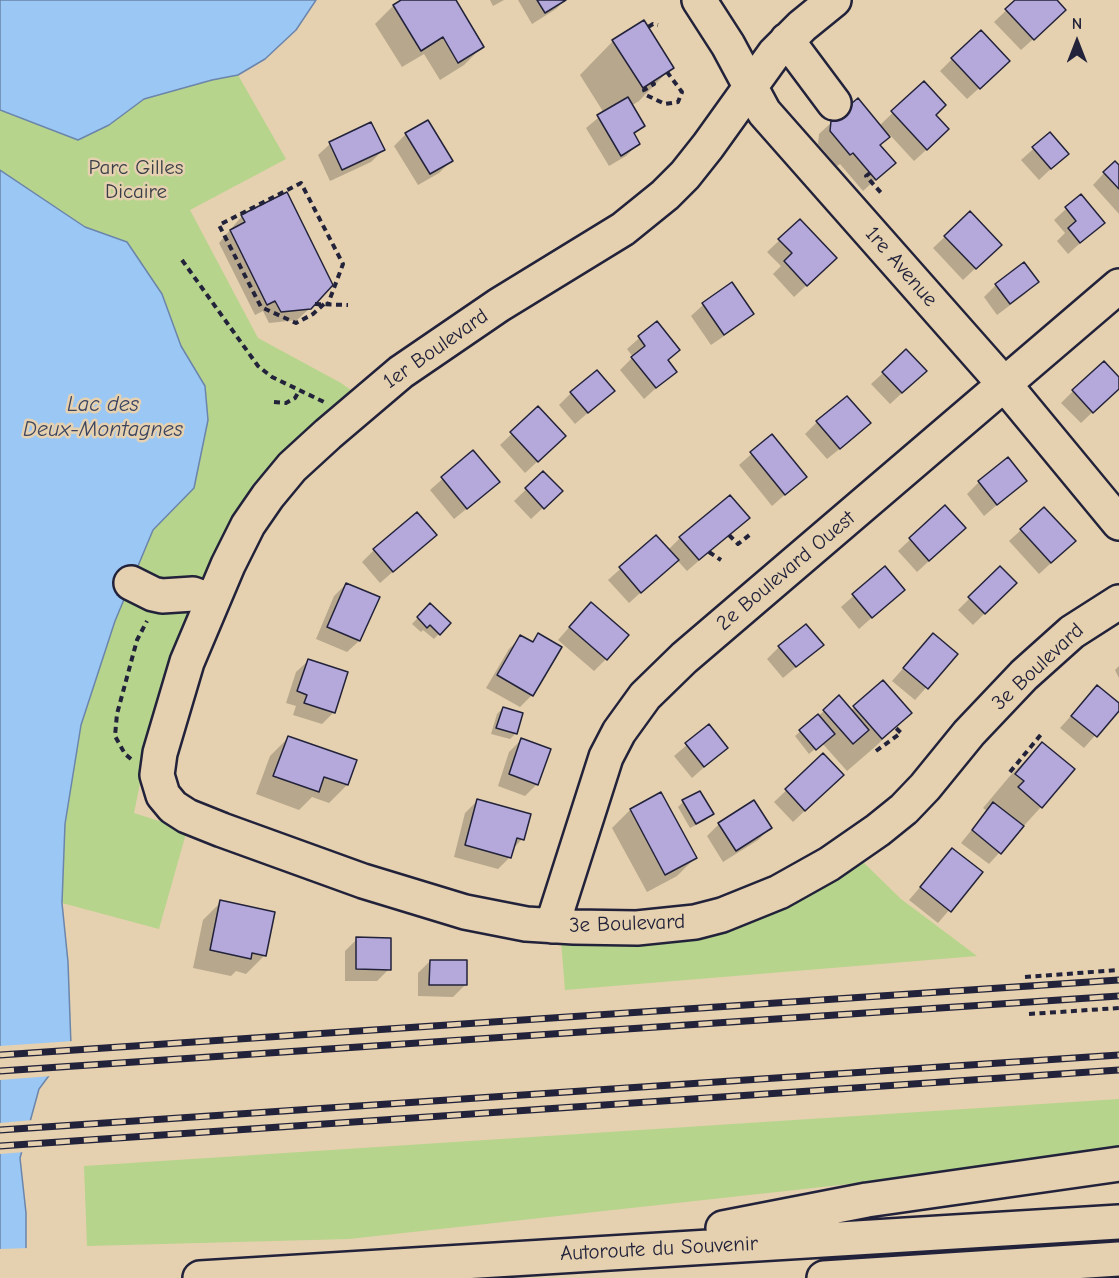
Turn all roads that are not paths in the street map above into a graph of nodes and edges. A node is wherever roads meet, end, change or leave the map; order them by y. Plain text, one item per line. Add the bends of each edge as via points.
1 (699, 0) edge
2 (834, 0) edge
3 (787, 40) junction
4 (751, 86) junction
5 (834, 103) dead end
6 (1119, 286) edge
7 (1005, 385) junction
8 (1119, 523) edge
9 (131, 583) dead end
10 (212, 601) junction
11 (1119, 602) edge
12 (159, 785) joint
13 (552, 926) junction
14 (1119, 1164) edge
15 (1119, 1222) edge
16 (603, 1252) junction
17 (1119, 1259) edge
18 (200, 1278) edge
19 (824, 1278) edge

1 - 4 main road, 1re Avenue
2 - 3 main road, 1er Boulevard
3 - 4 main road, 1er Boulevard
3 - 5 main road
4 - 7 main road, 1re Avenue via 765,112
4 - 10 main road, 1er Boulevard via 685,175 646,211 346,404 248,525
6 - 7 main road, 2e Boulevard Ouest
7 - 8 main road, 1re Avenue
7 - 13 main road, 2e Boulevard Ouest via 684,658 645,696 606,758
9 - 10 main road via 153,594 193,594
10 - 12 main road, 1er Boulevard via 187,662 160,753
11 - 13 main road, 3e Boulevard via 1072,632 1024,675 904,809 805,878 752,903 695,922 637,928
12 - 13 main road, 3e Boulevard via 173,807 187,816 268,848 432,903
14 - 16 main road via 867,1200
15 - 16 main road, Autoroute du Souvenir
16 - 18 main road, Autoroute du Souvenir
17 - 19 main road

